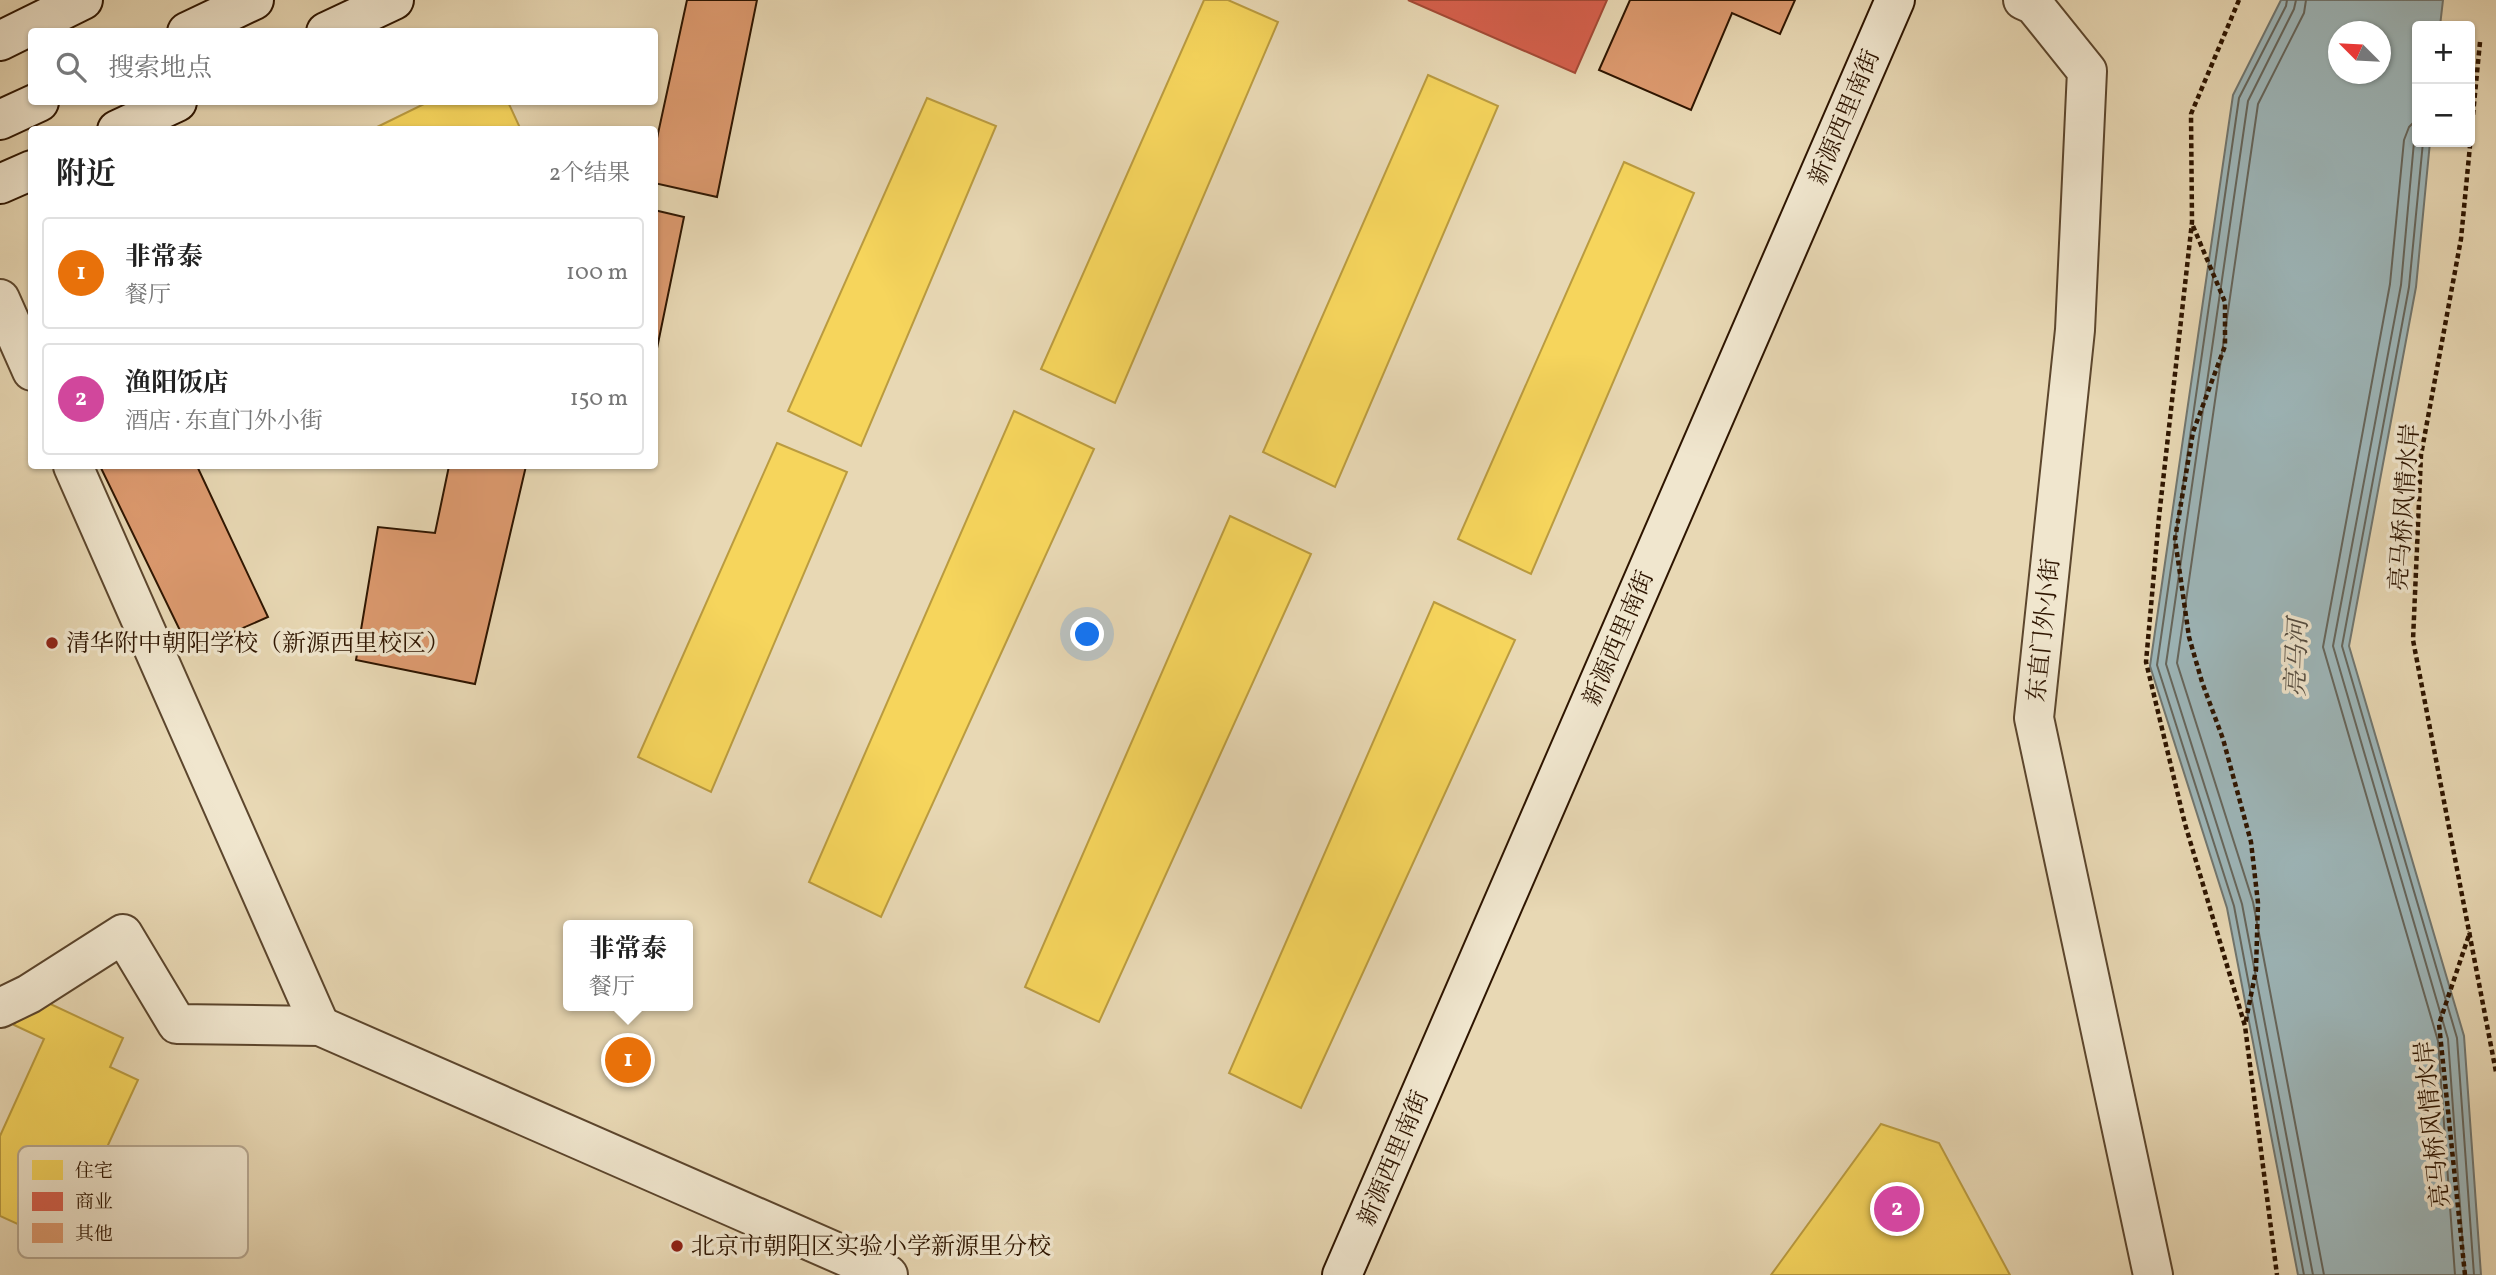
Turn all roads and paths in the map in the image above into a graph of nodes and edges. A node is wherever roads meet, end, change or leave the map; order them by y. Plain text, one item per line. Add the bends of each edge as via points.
1 (83, 0) edge
2 (254, 0) edge
3 (394, 0) edge
4 (1895, 0) edge
5 (2023, 0) edge
6 (2239, 0) edge
7 (195, 28) edge
8 (334, 28) edge
9 (0, 41) edge
10 (2480, 42) dead end
11 (32, 105) edge
12 (171, 105) edge
13 (0, 120) edge
14 (126, 126) edge
15 (28, 172) edge
16 (0, 184) edge
17 (2192, 222) junction
18 (0, 299) edge
19 (28, 362) edge
20 (74, 469) edge
21 (2470, 931) junction
22 (0, 1008) edge
23 (320, 1026) junction
24 (2245, 1026) junction
25 (2496, 1072) edge
26 (888, 1275) edge
27 (1342, 1275) edge
28 (2152, 1275) edge
29 (2277, 1275) edge
30 (2465, 1275) edge

1 - 9 street
2 - 7 street
3 - 8 street
4 - 27 street, 新源西里南街
5 - 28 street, 东直门外小街 via 2034,5 2087,71 2075,330 2034,718
6 - 17 path via 2191,114
10 - 21 path, 亮马桥风情水岸 via 2461,239 2421,455 2413,640
11 - 13 street
12 - 14 street
15 - 16 street
17 - 24 path via 2146,662 2185,824
17 - 24 path via 2225,302 2225,346 2193,432 2175,539 2189,637 2251,842 2258,904 2256,970
18 - 19 street
20 - 23 street
21 - 25 path, 亮马桥风情水岸
21 - 30 path, 亮马桥风情水岸 via 2439,1024
22 - 23 street via 123,934 177,1024
23 - 26 street
24 - 29 path

